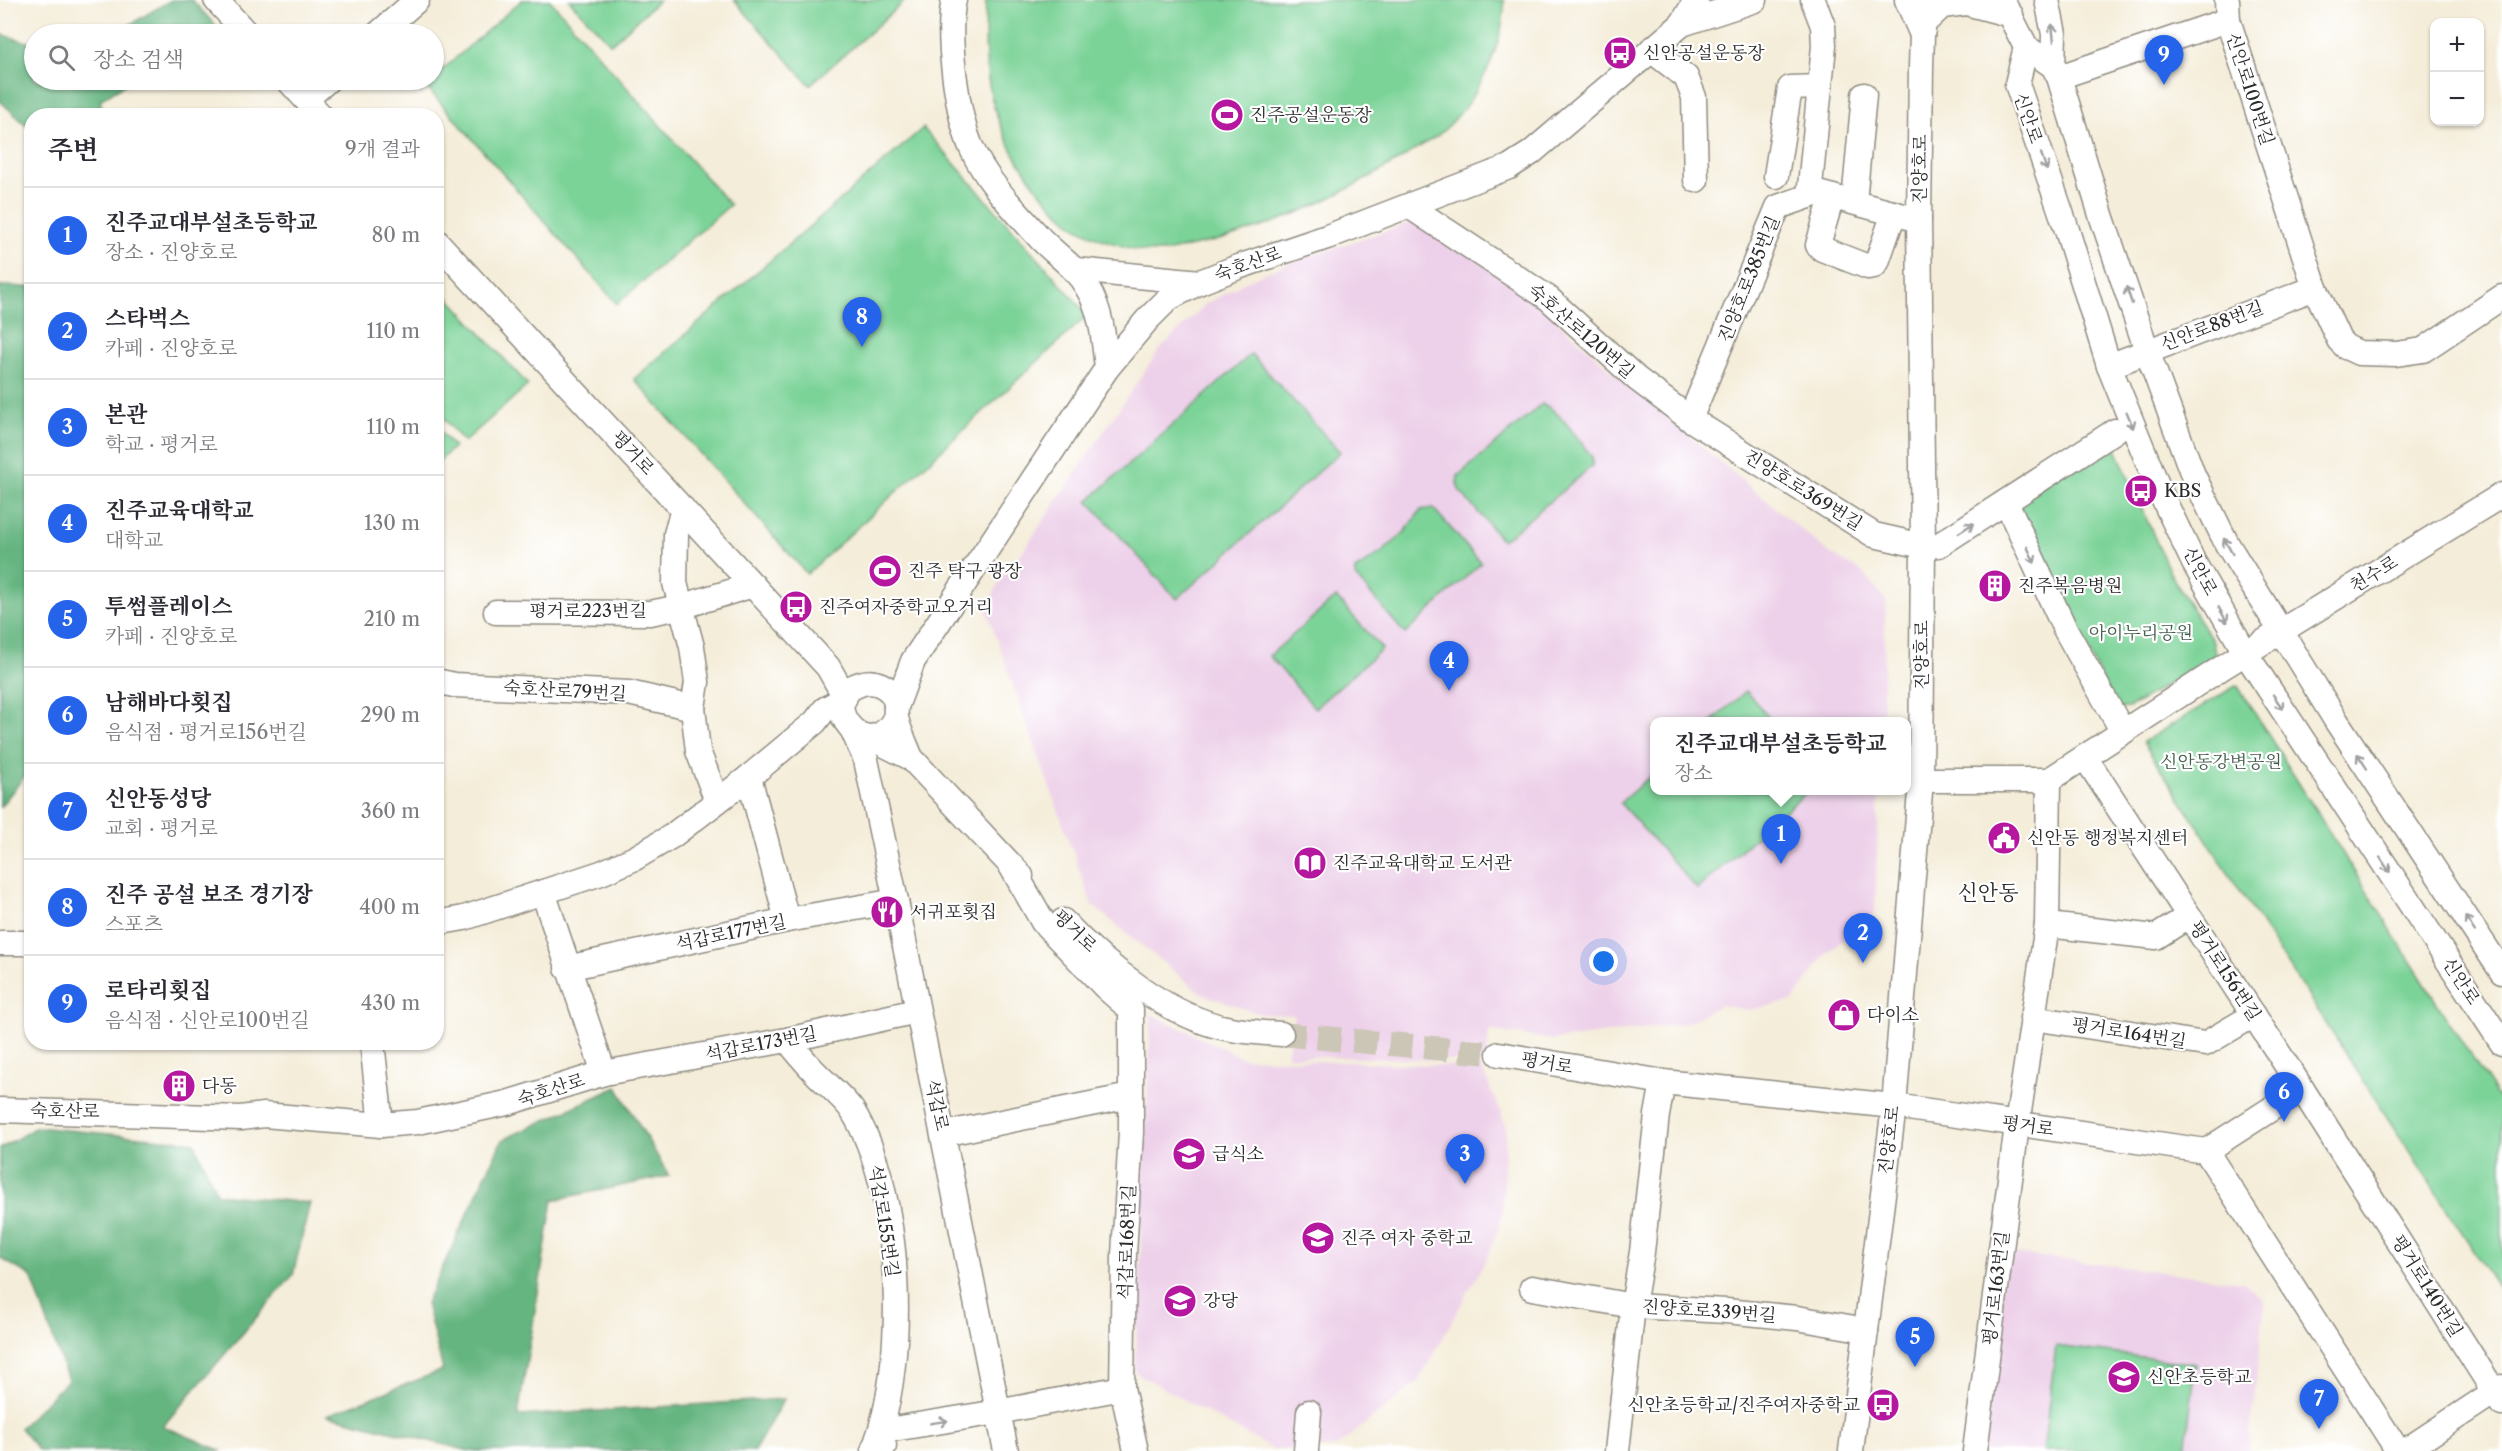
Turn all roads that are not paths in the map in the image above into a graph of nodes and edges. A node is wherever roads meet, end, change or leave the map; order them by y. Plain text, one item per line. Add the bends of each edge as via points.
1 (216, 0) edge
2 (417, 0) edge
3 (954, 0) edge
4 (1696, 0) edge
5 (1755, 0) edge
6 (1813, 0) edge
7 (1907, 0) edge
8 (2047, 0) edge
9 (2007, 7) edge
10 (2227, 10) edge
11 (1925, 19) edge
12 (238, 24) edge
13 (389, 24) edge
14 (1682, 24) junction
15 (2026, 46) junction
16 (1652, 50) junction
17 (2056, 72) junction
18 (1820, 87) junction
19 (298, 90) edge
20 (323, 90) edge
21 (1864, 95) dead end
22 (314, 107) edge
23 (1776, 176) dead end
24 (1696, 180) dead end
25 (1832, 199) junction
26 (1409, 206) junction
27 (1894, 213) junction
28 (1919, 220) junction
29 (444, 250) edge
30 (1076, 270) junction
31 (1200, 282) junction
32 (2315, 288) junction
33 (2500, 304) edge
34 (2147, 351) junction
35 (2109, 366) junction
36 (1107, 368) junction
37 (1690, 419) junction
38 (2115, 430) dead end
39 (2502, 495) edge
40 (2006, 502) junction
41 (683, 509) junction
42 (1923, 546) junction
43 (753, 585) junction
44 (680, 607) junction
45 (496, 612) dead end
46 (2280, 632) junction
47 (2246, 654) junction
48 (913, 661) junction
49 (828, 667) junction
50 (872, 682) junction
51 (444, 683) edge
52 (844, 698) junction
53 (693, 708) junction
54 (896, 712) junction
55 (815, 722) junction
56 (2123, 732) junction
57 (860, 738) junction
58 (2085, 757) junction
59 (911, 758) junction
60 (748, 777) junction
61 (1921, 780) junction
62 (2049, 780) junction
63 (717, 801) junction
64 (1010, 864) junction
65 (543, 892) junction
66 (896, 901) junction
67 (2189, 916) junction
68 (788, 920) junction
69 (444, 922) edge
70 (2047, 925) junction
71 (0, 943) edge
72 (24, 944) edge
73 (567, 968) junction
74 (2502, 972) edge
75 (1131, 1010) joint
76 (917, 1011) junction
77 (2254, 1015) junction
78 (2032, 1018) junction
79 (1281, 1034) tunnel mouth
80 (787, 1040) junction
81 (2502, 1043) edge
82 (373, 1050) edge
83 (1499, 1054) tunnel mouth
84 (604, 1073) junction
85 (1663, 1082) junction
86 (2302, 1089) junction
87 (1130, 1096) junction
88 (1894, 1106) junction
89 (0, 1110) edge
90 (381, 1125) junction
91 (2017, 1125) junction
92 (943, 1134) junction
93 (2206, 1151) junction
94 (1532, 1288) dead end
95 (1632, 1306) junction
96 (1866, 1330) junction
97 (1122, 1388) junction
98 (2499, 1395) edge
99 (998, 1412) junction
100 (1309, 1412) dead end
101 (880, 1444) edge
102 (1006, 1451) edge
103 (1136, 1451) edge
104 (1306, 1451) edge
105 (1617, 1451) edge
106 (1851, 1451) edge
107 (1975, 1451) edge
108 (2397, 1451) edge
109 (2405, 1451) edge

1 - 12 street
2 - 13 street
3 - 30 street via 952,59 972,148 1002,196
4 - 14 street, 숙호산로
5 - 14 street
6 - 18 street via 1824,46
7 - 11 street
17 -> 8 street, 신안로
9 - 11 street via 1966,3 1942,6
9 - 15 street
10 - 17 street, 신안로100번길
10 - 32 street, 신안로100번길
11 - 28 street, 진양호로
14 - 16 street, 숙호산로
15 - 17 street
15 -> 35 street, 신안로 via 2017,84
16 - 24 street via 1686,77 1694,97
16 - 26 street, 숙호산로 via 1531,153 1509,166
34 -> 17 street, 신안로
18 - 23 street via 1790,88
18 - 25 street
19 - 22 street
20 - 22 street
21 - 25 street
25 - 27 street
25 - 27 street via 1818,245 1868,267 1877,262
25 - 37 street, 진양호로385번길 via 1778,207
26 - 31 street, 숙호산로
26 - 37 street, 숙호산로120번길 via 1548,298 1637,379
27 - 28 street
28 - 42 street, 진양호로
29 - 41 street, 평거로
30 - 31 street
30 - 36 street via 1090,291 1097,312
31 - 36 street, 숙호산로 via 1169,298
32 - 33 street via 2339,340 2360,353 2423,350
32 - 34 street, 신안로88번길
34 - 35 street, 신안로88번길
46 -> 34 street, 신안로 via 2227,544 2193,475
35 -> 47 street, 신안로 via 2160,492 2194,563
36 - 48 street, 숙호산로
37 - 42 street, 진양호로369번길 via 1874,535
38 - 40 street
39 - 46 street, 천수로
42 -> 40 street via 1939,545
40 -> 56 street via 2064,627
41 - 43 street, 평거로
41 - 44 street via 674,555
42 - 61 street, 진양호로
43 - 44 street, 평거로223번길
43 - 49 street, 평거로
44 - 45 street, 평거로223번길 via 650,613
44 - 53 street via 697,682
46 - 47 street, 천수로
74 -> 46 street, 신안로
47 - 56 street, 천수로
47 -> 81 street, 신안로
48 - 50 street
48 - 54 street
49 - 50 street
49 - 52 street
50 - 52 street via 855,686
50 - 54 street via 890,691
51 - 53 street, 숙호산로79번길 via 629,693
52 - 55 street via 830,705
52 - 57 street via 842,713
53 - 63 street via 698,751
54 - 57 street via 886,731
54 - 59 street
55 - 57 street via 826,720
55 - 60 street
56 - 58 street, 천수로
57 - 59 street
57 - 66 street, 석갑로
58 - 62 street, 천수로
58 - 67 street, 평거로156번길
59 - 64 street, 평거로
60 - 63 street
60 - 68 street
61 - 62 street
61 - 88 street, 진양호로
62 - 70 street
63 - 65 street via 672,836 635,858
64 - 75 street, 평거로 via 1043,922
64 - 79 street, 평거로 via 1074,933 1144,991 1197,1019 1230,1029
65 - 69 street
65 - 73 street, 숙호산로
66 - 68 street, 석갑로177번길
66 - 76 street, 석갑로
67 - 70 street via 2156,938
67 - 77 street, 평거로156번길
68 - 73 street, 석갑로177번길
70 - 78 street
71 - 72 street
73 - 84 street, 숙호산로
75 - 87 street, 석갑로168번길
76 - 80 street, 석갑로173번길
76 - 92 street, 석갑로
77 - 78 street, 평거로164번길 via 2205,1044
77 - 86 street, 평거로156번길
78 - 91 street
80 - 84 street, 석갑로173번길
80 - 101 street, 석갑로155번길 via 851,1109 875,1159 886,1208 896,1304 894,1366
82 - 90 street
83 - 85 street, 평거로
84 - 90 street, 숙호산로 via 507,1103 418,1122
85 - 88 street, 평거로
85 - 95 street, 진양호로339번길
86 - 93 street
86 - 98 street, 평거로140번길
87 - 92 street
87 - 97 street, 석갑로168번길
88 - 91 street, 평거로
88 - 96 street, 진양호로
89 - 90 street, 숙호산로 via 241,1118 264,1115
91 - 93 street, 평거로
91 - 107 street, 평거로163번길
92 - 99 street, 석갑로
93 - 108 street
94 - 95 street
95 - 96 street, 진양호로339번길 via 1797,1318
95 - 105 street
96 - 106 street, 진양호로
97 - 99 street, 석갑로155번길
97 - 103 street, 석갑로168번길
98 - 109 street, 평거로140번길
101 -> 99 street, 석갑로155번길
99 - 102 street, 석갑로
100 - 104 street

